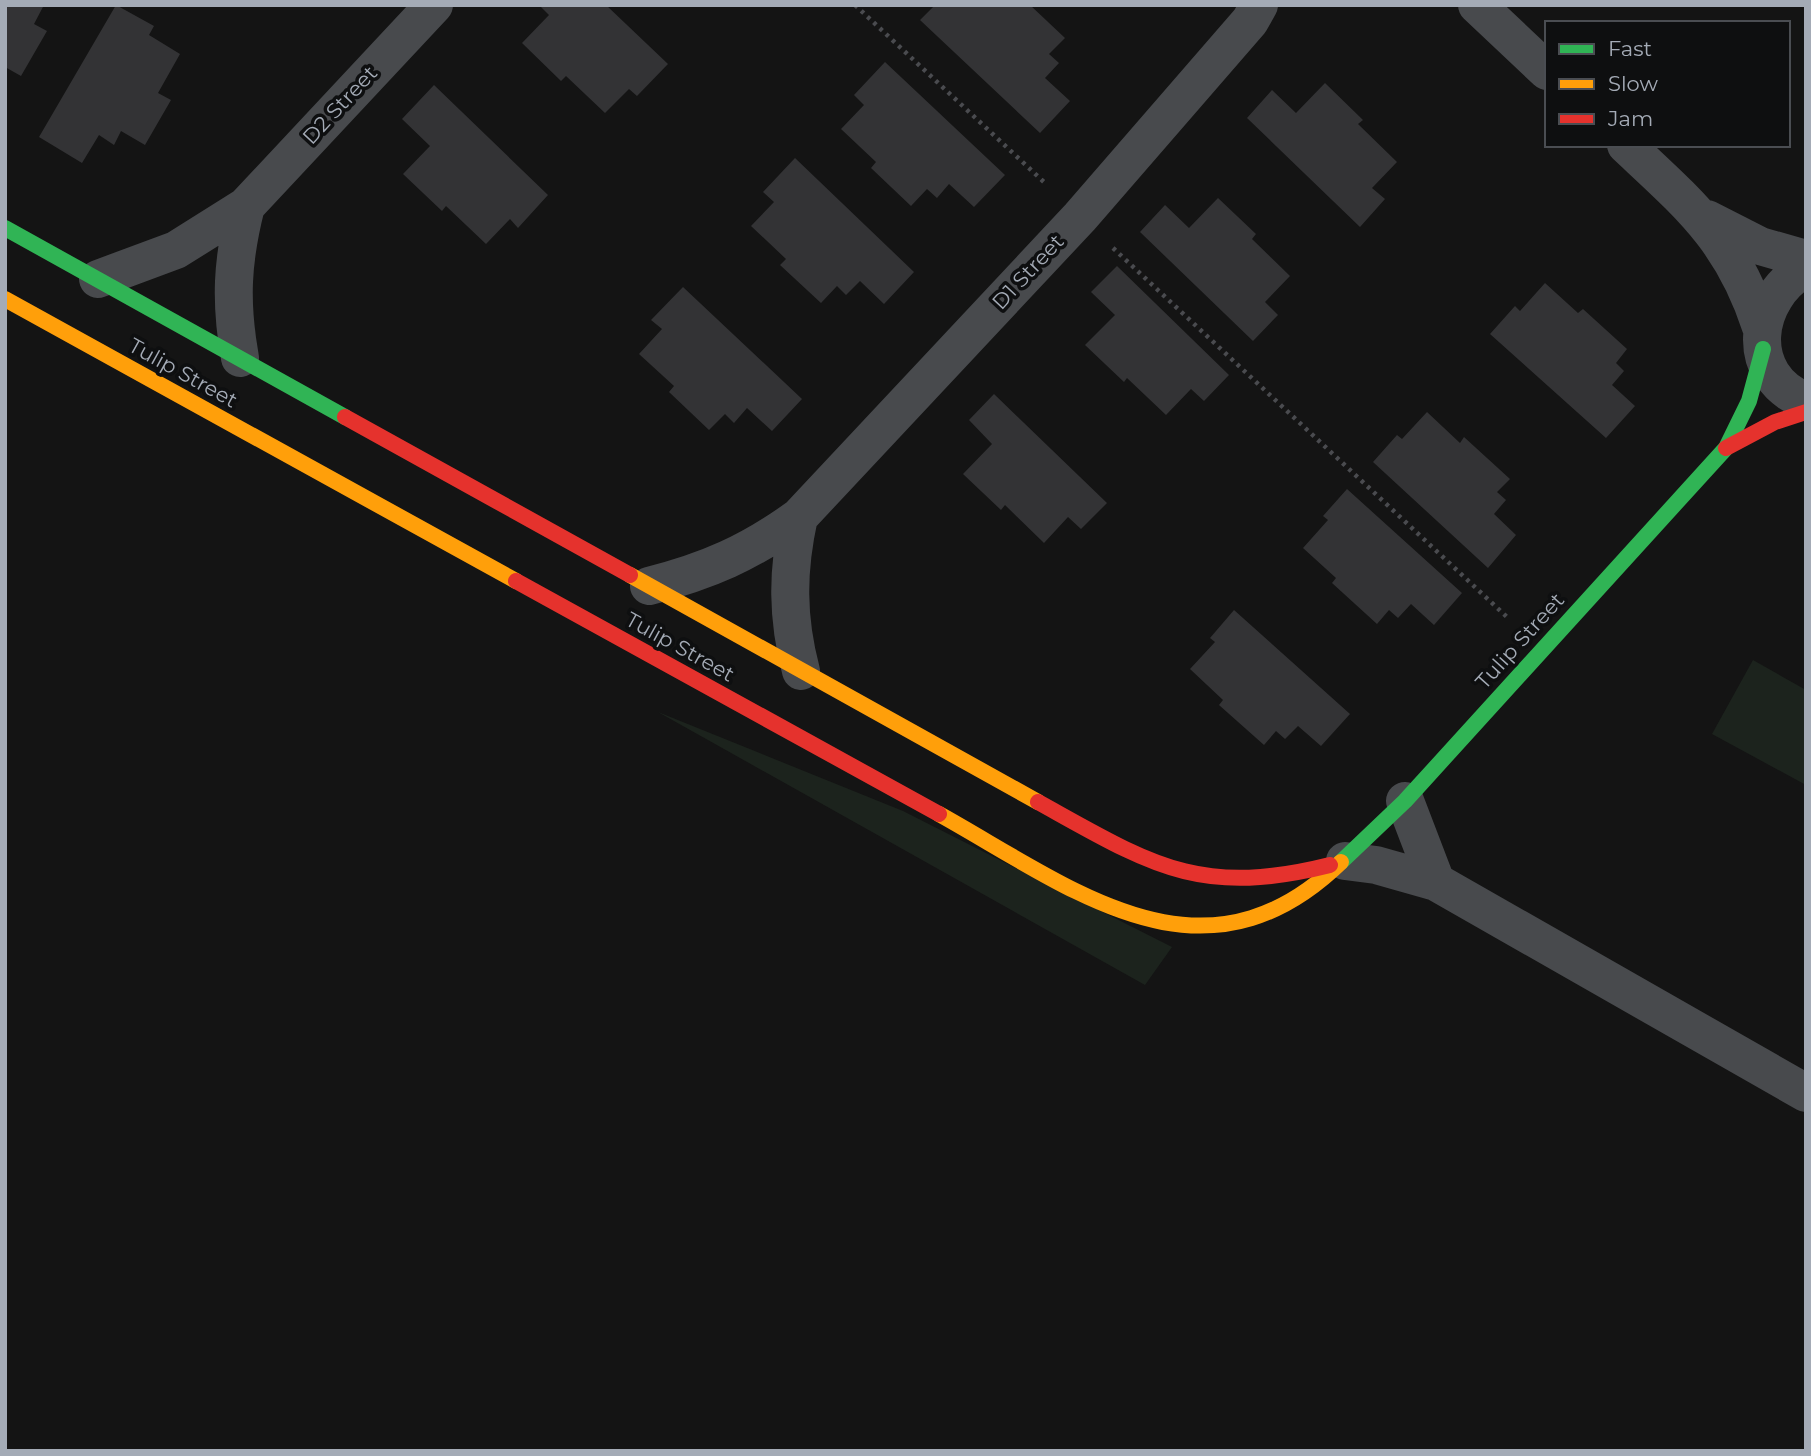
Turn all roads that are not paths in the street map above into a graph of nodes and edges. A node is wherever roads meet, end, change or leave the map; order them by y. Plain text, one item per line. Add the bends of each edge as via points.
1 (435, 5) edge
2 (1476, 5) edge
3 (1261, 10) edge
4 (1545, 69) edge
5 (1628, 147) edge
6 (246, 206) junction
7 (1702, 216) junction
8 (5, 228) edge
9 (1806, 259) edge
10 (1806, 268) edge
11 (98, 279) junction
12 (5, 299) edge
13 (1762, 338) junction
14 (240, 358) junction
15 (1806, 401) edge
16 (1806, 412) edge
17 (1726, 448) junction
18 (799, 517) junction
19 (649, 586) junction
20 (801, 671) junction
21 (1405, 801) junction
22 (1345, 861) junction
23 (1436, 882) junction
24 (1806, 1093) edge

1 - 6 street, D2 Street
2 - 4 street
3 - 18 street, D1 Street via 1080,217
5 - 7 street
6 - 11 street, D2 Street via 176,250
6 - 14 street, D2 Street via 232,282
7 - 9 street via 1760,246
7 - 13 street via 1738,268
8 - 11 street, Tulip Street
10 - 13 street via 1776,292 1766,309
11 - 14 street, Tulip Street
12 - 22 street, Tulip Street via 1111,909 1153,922 1197,927 1240,921 1281,907 1319,884
13 - 15 street via 1775,377
13 - 17 street, Tulip Street via 1749,401
14 - 19 street, Tulip Street
16 - 17 street, Tulip Street via 1774,422
17 - 21 street, Tulip Street
18 - 19 street, D1 Street via 729,561
18 - 20 street via 791,558 789,610
19 - 20 street, Tulip Street
20 - 22 street, Tulip Street via 1135,856 1177,872 1221,880 1266,880
21 - 22 street, Tulip Street
21 - 23 street
22 - 23 street
23 - 24 street

